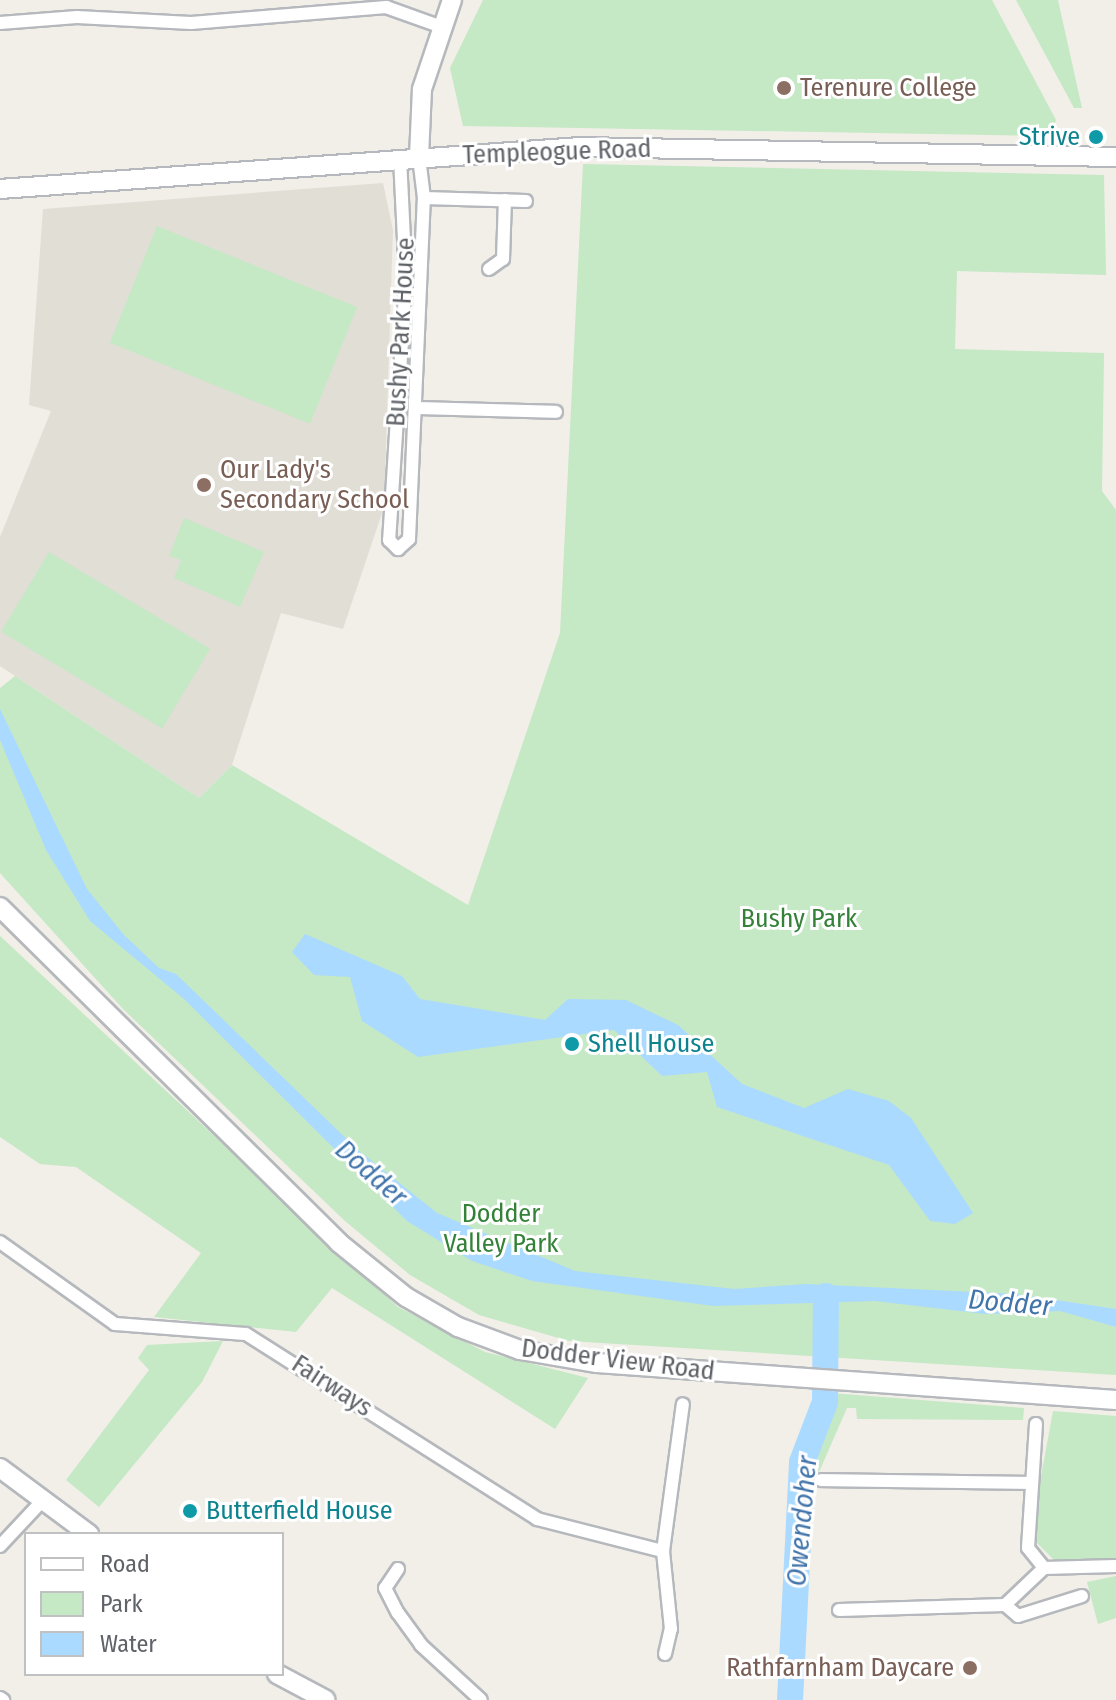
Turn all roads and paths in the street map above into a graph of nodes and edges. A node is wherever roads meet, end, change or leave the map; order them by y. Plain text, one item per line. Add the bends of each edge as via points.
1 (452, 0) edge
2 (0, 23) edge
3 (439, 26) junction
4 (419, 157) junction
5 (1116, 157) edge
6 (400, 158) junction
7 (0, 189) edge
8 (424, 198) junction
9 (505, 200) junction
10 (526, 201) dead end
11 (489, 269) dead end
12 (415, 408) junction
13 (556, 412) dead end
14 (0, 907) edge
15 (0, 1242) edge
16 (1116, 1400) edge
17 (683, 1404) dead end
18 (1036, 1424) dead end
19 (0, 1468) edge
20 (821, 1480) dead end
21 (1028, 1483) junction
22 (43, 1500) junction
23 (86, 1532) edge
24 (0, 1546) edge
25 (663, 1551) junction
26 (1116, 1566) edge
27 (1044, 1568) junction
28 (398, 1569) dead end
29 (1082, 1596) dead end
30 (1005, 1605) junction
31 (839, 1610) dead end
32 (665, 1654) dead end
33 (280, 1676) edge
34 (305, 1696) edge
35 (326, 1700) edge
36 (481, 1700) edge

1 - 3 main road
2 - 3 street via 77,17 191,23 386,7
3 - 4 main road via 422,89
4 - 5 main road, Templeogue Road via 580,147
4 - 6 main road, Templeogue Road
4 - 8 street, Bushy Park House
6 - 7 main road, Templeogue Road
6 - 12 street, Bushy Park House via 407,266 389,540 398,549 409,539
8 - 9 street
8 - 12 street, Bushy Park House
9 - 10 street
9 - 11 street via 503,259
12 - 13 street, Bushy Park House
14 - 16 main road, Dodder View Road via 338,1242 428,1312 487,1339 553,1357
15 - 25 street, Fairways via 115,1324 246,1334 537,1519
17 - 25 street
18 - 21 street
19 - 22 main road
20 - 21 street
21 - 27 street via 1024,1538
22 - 23 main road
22 - 24 street
25 - 32 street via 671,1629
26 - 27 street
27 - 30 street
28 - 36 street via 385,1588 398,1613 421,1645
29 - 30 street via 1018,1616
30 - 31 street
33 - 34 main road
34 - 35 main road

